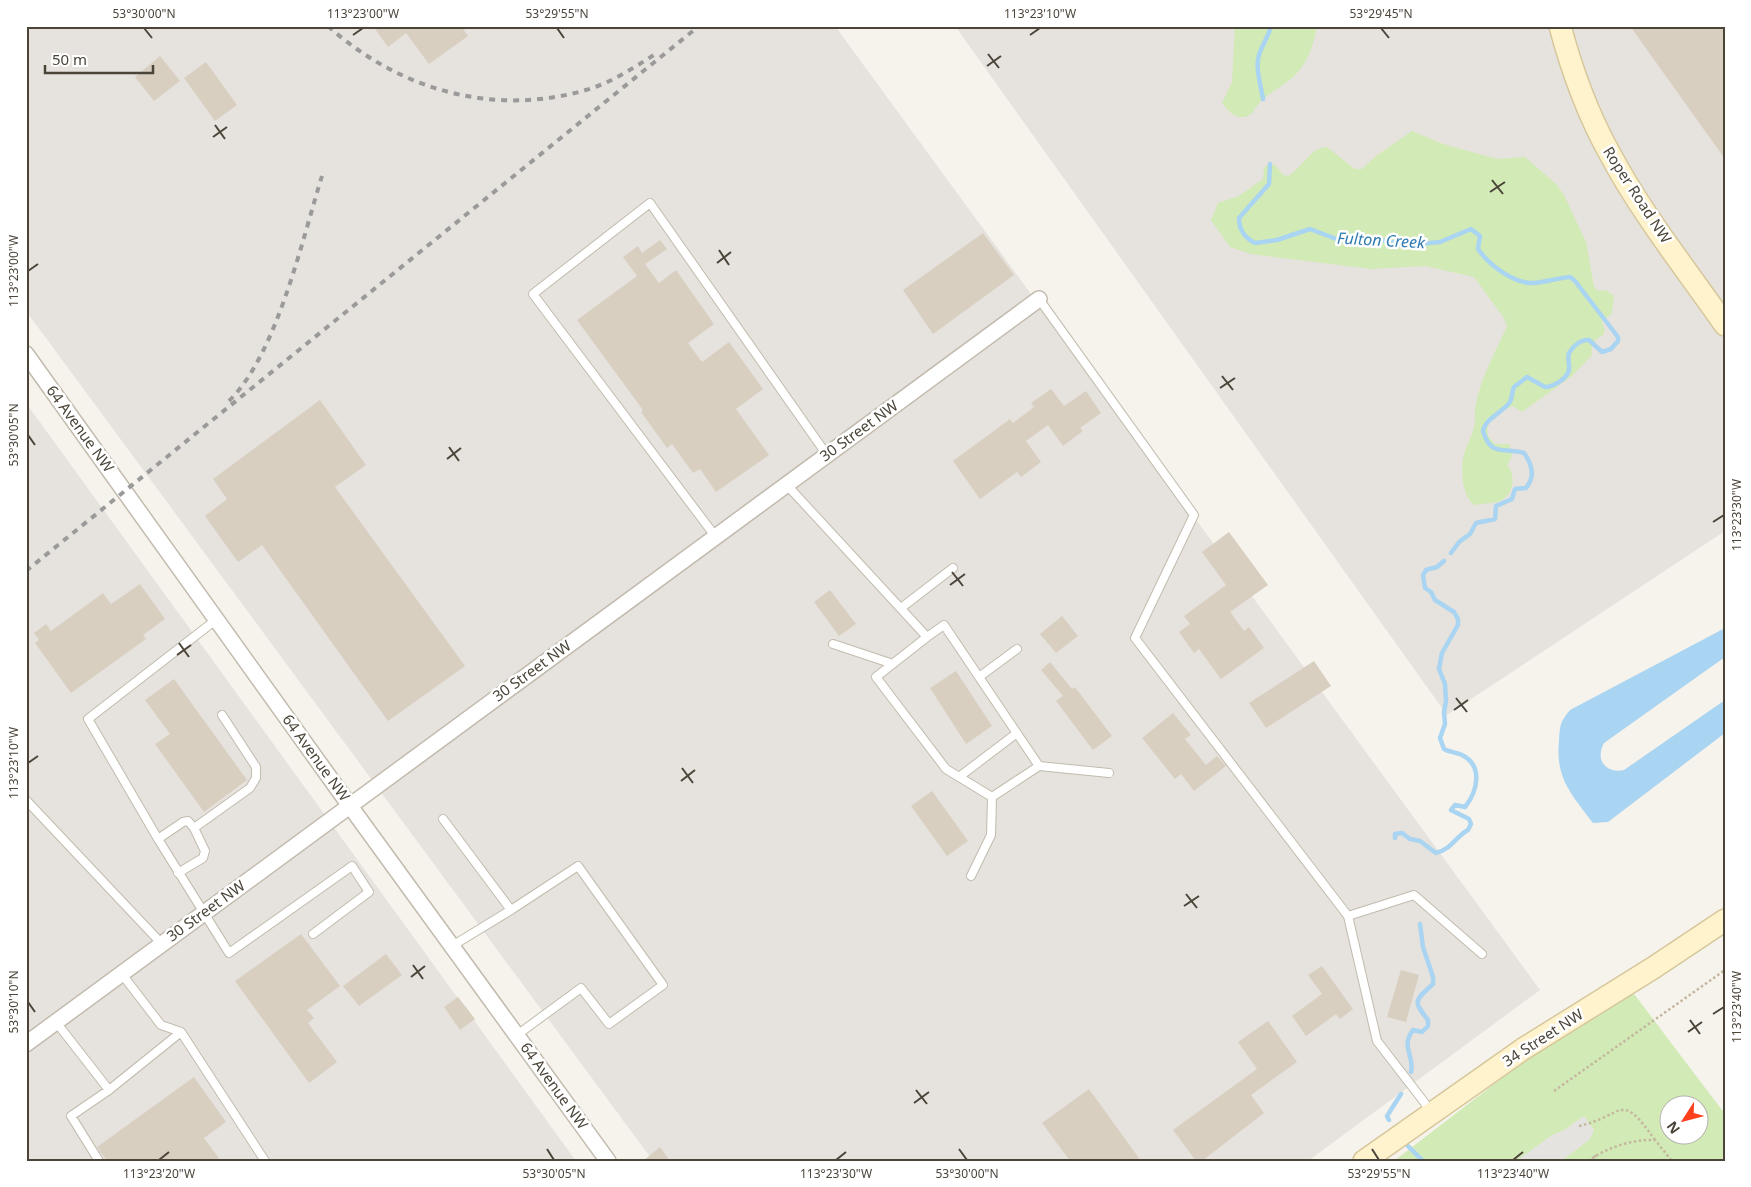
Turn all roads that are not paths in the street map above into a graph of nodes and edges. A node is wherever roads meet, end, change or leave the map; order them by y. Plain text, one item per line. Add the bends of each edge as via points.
1 (1560, 26) edge
2 (1039, 299) joint
3 (1725, 325) edge
4 (26, 354) edge
5 (827, 455) junction
6 (786, 484) junction
7 (716, 536) junction
8 (953, 568) dead end
9 (901, 608) junction
10 (216, 619) junction
11 (927, 637) junction
12 (833, 644) dead end
13 (1017, 649) dead end
14 (893, 664) junction
15 (979, 677) junction
16 (222, 715) dead end
17 (1017, 733) junction
18 (1039, 766) junction
19 (1108, 773) dead end
20 (959, 777) junction
21 (992, 797) junction
22 (26, 800) edge
23 (350, 806) junction
24 (443, 819) dead end
25 (194, 828) junction
26 (158, 839) junction
27 (178, 873) junction
28 (972, 876) dead end
29 (512, 910) junction
30 (203, 914) junction
31 (1348, 916) junction
32 (1725, 920) edge
33 (314, 934) dead end
34 (161, 943) junction
35 (452, 946) junction
36 (1482, 954) dead end
37 (121, 973) junction
38 (56, 1022) junction
39 (181, 1032) junction
40 (517, 1035) junction
41 (26, 1044) edge
42 (109, 1090) junction
43 (1432, 1113) junction
44 (99, 1161) edge
45 (265, 1161) edge
46 (608, 1161) edge
47 (1364, 1161) edge

1 - 3 main road, Roper Road NW via 1573,74 1610,154 1627,184
2 - 5 street, 30 Street NW
2 - 31 lane via 1194,515 1135,638
4 - 10 street, 64 Avenue NW
5 - 6 street, 30 Street NW
5 - 7 lane via 650,203 533,294
6 - 7 street, 30 Street NW
6 - 9 lane
7 - 23 street, 30 Street NW
8 - 9 lane
9 - 11 lane
10 - 23 street, 64 Avenue NW
10 - 26 lane via 88,719
11 - 14 lane
11 - 15 lane via 944,625
12 - 14 lane
13 - 15 lane
14 - 20 lane via 876,677 946,769
15 - 17 lane
16 - 25 lane via 256,767 256,778 250,788
17 - 18 lane
17 - 20 lane
18 - 19 lane
18 - 21 lane
20 - 21 lane
21 - 28 lane via 991,835
22 - 34 lane
23 - 30 street, 30 Street NW
23 - 35 street, 64 Avenue NW
24 - 29 lane
25 - 26 lane via 188,821 183,822
25 - 27 lane via 205,851 203,858
26 - 27 lane
27 - 30 lane
29 - 35 lane
29 - 40 lane via 578,866 663,985 609,1024 581,988
30 - 33 lane via 229,953 352,866 369,892
30 - 34 street, 30 Street NW
31 - 36 lane via 1414,896
31 - 43 lane via 1376,1041
32 - 43 main road, 34 Street NW via 1523,1049
34 - 37 street, 30 Street NW
35 - 40 street, 64 Avenue NW
37 - 38 street, 30 Street NW
37 - 39 lane via 161,1025
38 - 41 street, 30 Street NW
38 - 42 lane
39 - 42 lane
39 - 45 lane
40 - 46 street, 64 Avenue NW
42 - 44 lane via 71,1116
43 - 47 main road, 34 Street NW

